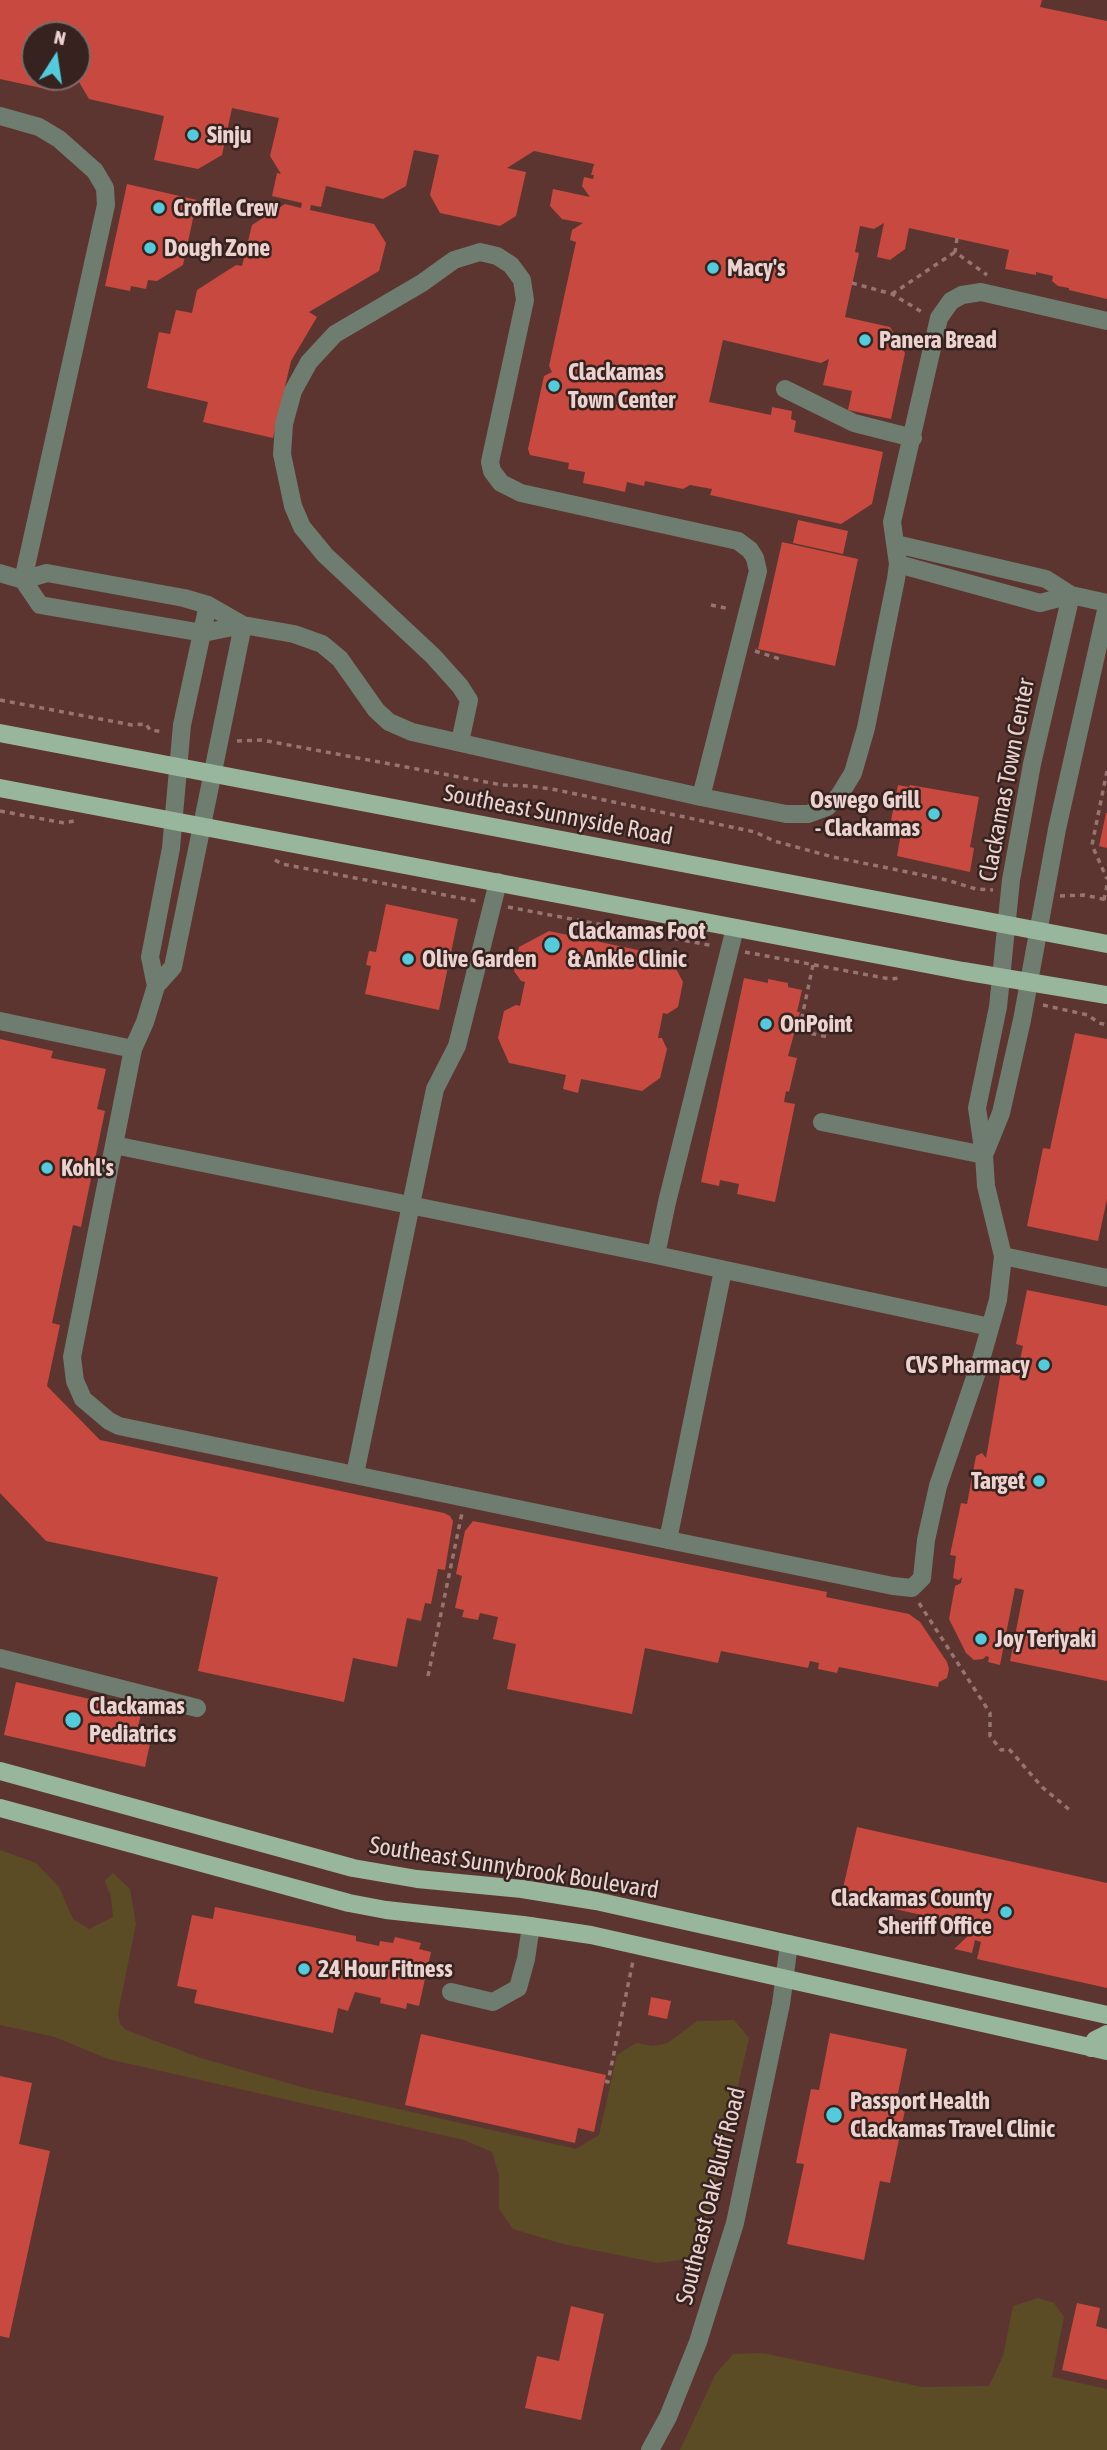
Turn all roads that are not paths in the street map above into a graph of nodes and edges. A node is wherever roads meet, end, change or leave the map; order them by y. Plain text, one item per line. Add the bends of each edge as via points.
1 (0, 116) edge
2 (1107, 321) edge
3 (785, 389) dead end
4 (913, 438) junction
5 (897, 544) junction
6 (898, 565) junction
7 (0, 573) edge
8 (23, 580) junction
9 (1071, 595) junction
10 (1107, 604) edge
11 (208, 605) junction
12 (243, 625) junction
13 (203, 633) junction
14 (0, 733) edge
15 (460, 742) junction
16 (178, 768) junction
17 (212, 774) junction
18 (0, 788) edge
19 (701, 797) junction
20 (174, 821) junction
21 (201, 826) junction
22 (498, 882) junction
23 (1006, 925) junction
24 (735, 928) junction
25 (1039, 931) junction
26 (1107, 944) edge
27 (1001, 977) junction
28 (1029, 982) junction
29 (156, 986) junction
30 (1107, 995) edge
31 (0, 1021) edge
32 (133, 1049) junction
33 (822, 1122) dead end
34 (114, 1145) junction
35 (984, 1155) junction
36 (411, 1206) junction
37 (656, 1255) junction
38 (1003, 1256) junction
39 (723, 1270) junction
40 (1107, 1278) edge
41 (990, 1327) junction
42 (355, 1474) junction
43 (668, 1540) junction
44 (0, 1658) edge
45 (197, 1708) dead end
46 (0, 1771) edge
47 (0, 1808) edge
48 (531, 1926) junction
49 (789, 1944) junction
50 (785, 1979) junction
51 (451, 1992) dead end
52 (1107, 2015) edge
53 (1107, 2034) edge
54 (1099, 2050) edge
55 (650, 2450) edge

1 - 8 street via 39,127 60,139 95,171 105,188 106,205
2 - 4 street via 981,292 951,301 939,318
3 - 4 street via 855,424
4 - 5 street via 892,522
5 - 6 street
5 - 9 street via 1046,579
6 - 9 street via 1040,603
6 - 19 street via 866,729 853,773 839,796 808,814
7 - 8 street
8 - 11 street via 47,573
8 - 13 street via 40,605
9 - 10 street
9 - 23 street, Clackamas Town Center via 1032,764
10 - 25 street
11 - 12 street
11 - 13 street
12 - 13 street
12 - 15 street via 322,644 341,659 389,722
12 - 17 street
13 - 16 street via 182,725
14 - 16 main road, Southeast Sunnyside Road
15 - 19 street
15 - 19 street via 469,700 433,656 325,555 302,527 282,454 293,391 309,362 335,334 454,260 480,252 510,265 523,281 525,300 490,462 501,483 521,493 738,541 755,558 758,571
16 - 17 main road, Southeast Sunnyside Road
16 - 20 street
17 - 21 street
17 - 23 main road, Southeast Sunnyside Road
18 - 20 main road
20 - 21 main road
20 - 29 street via 150,957
21 - 22 main road
21 - 29 street via 173,967
22 - 24 main road
22 - 36 street via 457,1046 435,1088
23 - 25 main road, Southeast Sunnyside Road
23 - 27 street, Clackamas Town Center
24 - 27 main road
24 - 37 street
25 - 26 main road, Southeast Sunnyside Road
25 - 28 street
27 - 28 main road
27 - 35 street, Clackamas Town Center via 977,1108
28 - 30 main road
28 - 35 street via 1001,1113
29 - 32 street
31 - 32 street
32 - 34 street
33 - 35 street
34 - 36 street
34 - 42 street via 72,1357 83,1399 119,1426
35 - 38 street, Clackamas Town Center via 986,1186
36 - 37 street
36 - 42 street
37 - 39 street
38 - 40 street
38 - 41 street
39 - 41 street
39 - 43 street
41 - 43 street via 938,1486 922,1578 912,1588
42 - 43 street
44 - 45 street
46 - 49 main road, Southeast Sunnybrook Boulevard via 353,1868 585,1899
47 - 48 main road via 349,1903
48 - 50 main road
48 - 51 street via 518,1988 493,2002
49 - 50 street, Southeast Oak Bluff Road
49 - 52 main road, Southeast Sunnybrook Boulevard
50 - 54 main road
50 - 55 street, Southeast Oak Bluff Road via 734,2223 698,2342
53 - 54 main road via 1095,2040

